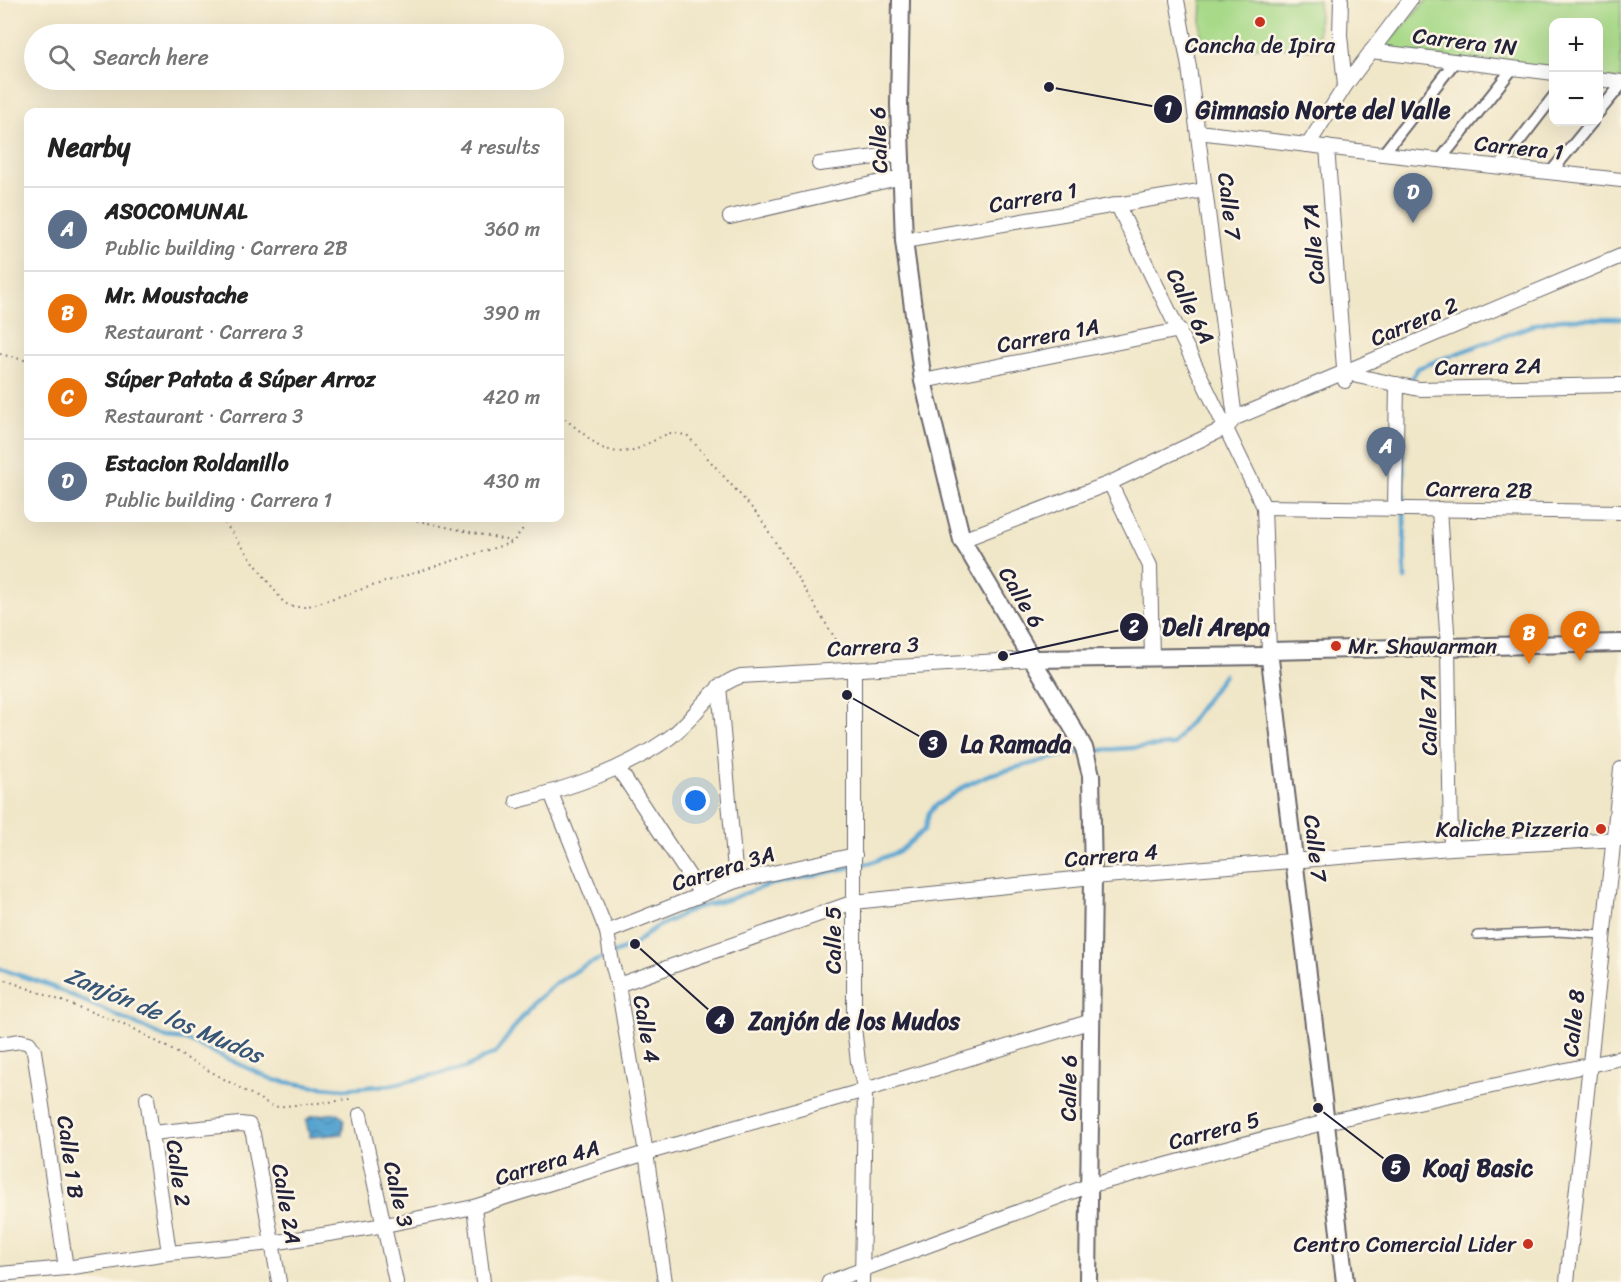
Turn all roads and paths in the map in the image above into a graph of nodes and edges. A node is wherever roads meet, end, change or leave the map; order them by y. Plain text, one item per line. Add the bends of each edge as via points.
1 (901, 0) edge
2 (1177, 0) edge
3 (1341, 0) edge
4 (1410, 0) edge
5 (1371, 51) junction
6 (1456, 60) junction
7 (1513, 68) junction
8 (1549, 72) edge
9 (1603, 80) edge
10 (1621, 83) edge
11 (1345, 86) junction
12 (1549, 102) edge
13 (1603, 108) edge
14 (1589, 126) edge
15 (1198, 132) junction
16 (1308, 145) junction
17 (1326, 147) junction
18 (900, 154) junction
19 (1383, 154) junction
20 (1440, 160) junction
21 (819, 164) dead end
22 (1500, 166) junction
23 (1551, 172) junction
24 (902, 177) junction
25 (1621, 180) edge
26 (1205, 190) junction
27 (1117, 204) junction
28 (730, 217) dead end
29 (904, 241) junction
30 (1621, 256) edge
31 (1621, 265) edge
32 (1180, 330) junction
33 (0, 354) edge
34 (24, 360) edge
35 (1349, 377) junction
36 (923, 381) junction
37 (1399, 385) junction
38 (1621, 385) edge
39 (564, 418) edge
40 (1231, 423) junction
41 (1110, 483) junction
42 (1264, 507) junction
43 (1398, 508) junction
44 (1439, 509) junction
45 (1621, 512) edge
46 (224, 522) edge
47 (423, 522) edge
48 (522, 522) edge
49 (962, 540) junction
50 (513, 542) junction
51 (1621, 643) edge
52 (1448, 652) junction
53 (1621, 653) edge
54 (1269, 656) junction
55 (1152, 658) junction
56 (1033, 659) junction
57 (854, 669) junction
58 (719, 686) junction
59 (618, 768) junction
60 (1621, 769) edge
61 (551, 793) junction
62 (517, 801) dead end
63 (1617, 840) edge
64 (1451, 848) junction
65 (855, 857) junction
66 (1296, 862) junction
67 (1093, 877) junction
68 (736, 881) junction
69 (701, 894) junction
70 (854, 902) junction
71 (1477, 935) dead end
72 (1603, 935) junction
73 (608, 937) junction
74 (0, 978) edge
75 (618, 985) junction
76 (1092, 1020) junction
77 (0, 1044) edge
78 (1621, 1058) edge
79 (1591, 1064) junction
80 (865, 1090) junction
81 (147, 1098) dead end
82 (360, 1115) joint
83 (1326, 1122) junction
84 (152, 1133) junction
85 (646, 1153) junction
86 (1088, 1186) junction
87 (474, 1207) junction
88 (385, 1225) junction
89 (273, 1243) junction
90 (169, 1253) junction
91 (66, 1268) junction
92 (0, 1275) edge
93 (863, 1276) edge
94 (279, 1282) edge
95 (396, 1282) edge
96 (483, 1282) edge
97 (664, 1282) edge
98 (829, 1282) edge
99 (1088, 1282) edge
100 (1345, 1282) edge
101 (1567, 1282) edge

1 - 18 street, Calle 6
2 - 15 street, Calle 7
3 - 11 street
4 - 5 street
5 - 6 street, Carrera 1N
5 - 11 street
6 - 7 street, Carrera 1N
6 - 19 street
7 - 8 street, Carrera 1N
7 - 20 street
9 - 10 street
10 - 13 street
11 - 16 street
12 - 22 street
14 - 23 street
15 - 16 street, Carrera 1
15 - 26 street, Calle 7
16 - 17 street, Carrera 1
17 - 19 street, Carrera 1
17 - 35 street, Calle 7A
18 - 21 street
18 - 24 street, Calle 6
19 - 20 street, Carrera 1
20 - 22 street, Carrera 1
22 - 23 street, Carrera 1
23 - 25 street, Carrera 1
24 - 28 street
24 - 29 street, Calle 6
26 - 27 street, Carrera 1
26 - 40 street, Calle 7
27 - 29 street, Carrera 1
27 - 32 street, Calle 6A
29 - 36 street, Calle 6
30 - 35 street, Carrera 2
31 - 35 street, Carrera 2
32 - 36 street, Carrera 1A
32 - 40 street, Calle 6A
33 - 34 path
35 - 37 street, Carrera 2A
35 - 40 street, Carrera 2 via 1238,427
36 - 49 street, Calle 6
37 - 38 street, Carrera 2A via 1419,389
37 - 43 street
39 - 57 path via 601,448 617,452 633,451 669,433 687,435 759,516
40 - 41 street, Carrera 2
40 - 42 street, Calle 7
41 - 49 street, Carrera 2
41 - 55 street via 1150,566
42 - 43 street, Carrera 2B
42 - 54 street, Calle 7
43 - 44 street, Carrera 2B
44 - 45 street, Carrera 2B
44 - 52 street, Calle 7A
46 - 50 path via 284,603 294,607 305,607
47 - 50 path
48 - 50 path via 522,530
49 - 56 street, Calle 6
51 - 52 street, Carrera 3
52 - 53 street, Carrera 3
52 - 54 street, Carrera 3
52 - 64 street, Calle 7A
54 - 55 street, Carrera 3
54 - 66 street, Calle 7
55 - 56 street, Carrera 3
56 - 57 street, Carrera 3
56 - 67 street, Calle 6 via 1086,754 1091,775
57 - 58 street, Carrera 3 via 741,676
57 - 65 street, Calle 5
58 - 59 street, Carrera 3 via 670,737
58 - 68 street
59 - 61 street, Carrera 3
59 - 69 street
60 - 63 street, Calle 8
61 - 62 street, Carrera 3
61 - 73 street, Calle 4
63 - 64 street, Carrera 4
63 - 72 street, Calle 8
64 - 66 street, Carrera 4
65 - 68 street, Carrera 3A
65 - 70 street, Calle 5
66 - 67 street, Carrera 4
66 - 83 street, Calle 7
67 - 70 street, Carrera 4
67 - 76 street, Calle 6
68 - 69 street, Carrera 3A
69 - 73 street, Carrera 3A
70 - 75 street, Carrera 4
70 - 80 street, Calle 5 via 854,1027
71 - 72 lane
72 - 79 street, Calle 8
73 - 75 street, Calle 4
74 - 82 path via 129,1026 273,1107 349,1100
75 - 85 street, Calle 4
76 - 80 street, Carrera 4A
76 - 86 street, Calle 6
77 - 91 street, Calle 1 B via 21,1041 29,1043 34,1051
78 - 79 street, Carrera 5
79 - 83 street, Carrera 5
79 - 101 street, Calle 8
80 - 85 street, Carrera 4A
80 - 93 street, Calle 5
81 - 84 street, Calle 2
82 - 88 street, Calle 3
83 - 86 street, Carrera 5
83 - 100 street, Calle 7
84 - 89 street, Calle 2A via 249,1125
84 - 90 street, Calle 2
85 - 87 street, Carrera 4A
85 - 97 street, Calle 4
86 - 93 street, Carrera 5
86 - 99 street, Calle 6
87 - 88 street, Carrera 4A
87 - 96 street
88 - 89 street, Carrera 4A
88 - 95 street, Calle 3
89 - 90 street, Carrera 4A
89 - 94 street, Calle 2A
90 - 91 street, Carrera 4A
91 - 92 street, Carrera 4A
93 - 98 street, Carrera 5

